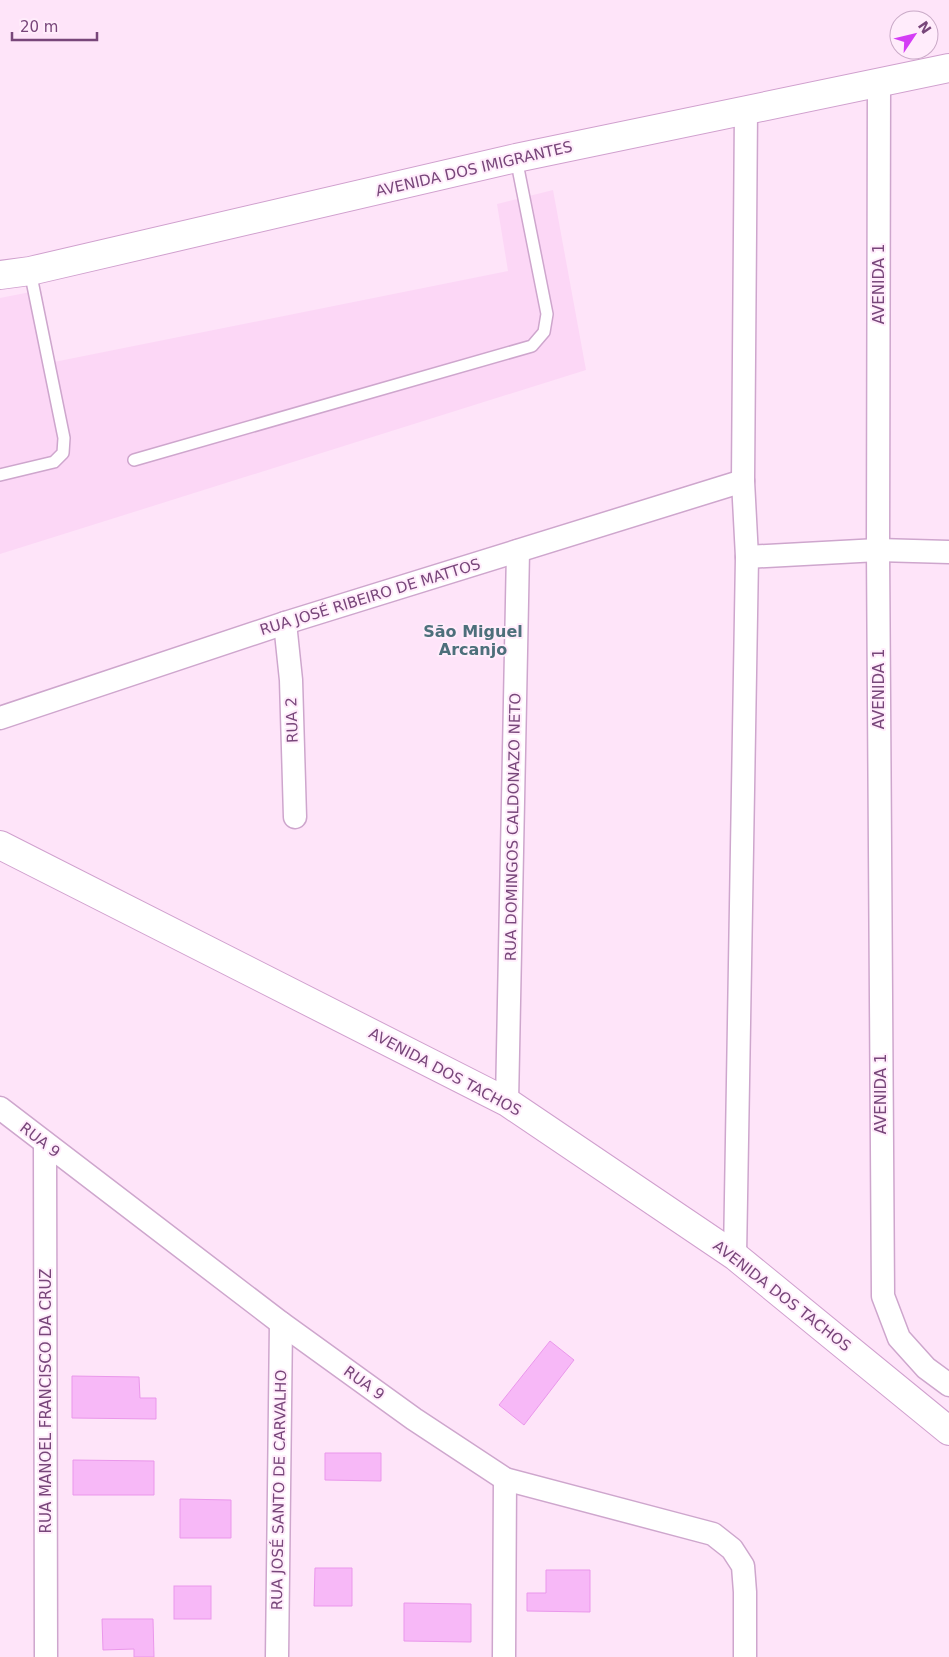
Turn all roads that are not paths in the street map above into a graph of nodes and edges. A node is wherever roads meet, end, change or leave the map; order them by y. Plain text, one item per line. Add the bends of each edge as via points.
1 (949, 68) edge
2 (879, 82) junction
3 (746, 110) junction
4 (516, 158) junction
5 (30, 271) junction
6 (0, 275) edge
7 (134, 460) dead end
8 (0, 475) edge
9 (743, 481) junction
10 (878, 550) junction
11 (518, 551) junction
12 (949, 552) edge
13 (747, 557) junction
14 (285, 623) junction
15 (0, 718) edge
16 (295, 818) dead end
17 (0, 845) edge
18 (507, 1102) junction
19 (0, 1108) edge
20 (45, 1144) junction
21 (735, 1256) junction
22 (281, 1323) junction
23 (949, 1385) edge
24 (949, 1431) edge
25 (505, 1479) junction
26 (46, 1657) edge
27 (278, 1657) edge
28 (504, 1657) edge
29 (745, 1657) edge

1 - 2 street, AVENIDA DOS IMIGRANTES
2 - 3 street, AVENIDA DOS IMIGRANTES
2 - 10 street, AVENIDA 1
3 - 4 street, AVENIDA DOS IMIGRANTES
3 - 9 street
4 - 5 street, AVENIDA DOS IMIGRANTES
4 - 7 lane via 547,314 544,332 532,346
5 - 6 street, AVENIDA DOS IMIGRANTES
5 - 8 lane via 64,438 63,453 54,462
9 - 11 street, RUA JOSÉ RIBEIRO DE MATTOS
9 - 13 street
10 - 12 street
10 - 13 street
10 - 23 street, AVENIDA 1 via 882,1296 899,1338 926,1368
11 - 14 street, RUA JOSÉ RIBEIRO DE MATTOS
11 - 18 street, RUA DOMINGOS CALDONAZO NETO
13 - 21 street
14 - 15 street, RUA JOSÉ RIBEIRO DE MATTOS
14 - 16 street, RUA 2 via 291,680
17 - 18 street, AVENIDA DOS TACHOS
18 - 21 street, AVENIDA DOS TACHOS
19 - 20 street, RUA 9
20 - 22 street, RUA 9
20 - 26 street, RUA MANOEL FRANCISCO DA CRUZ
21 - 24 street, AVENIDA DOS TACHOS
22 - 25 street, RUA 9 via 414,1419
22 - 27 street, RUA JOSÉ SANTO DE CARVALHO
25 - 28 street
25 - 29 street, RUA 9 via 713,1534 732,1549 743,1566

